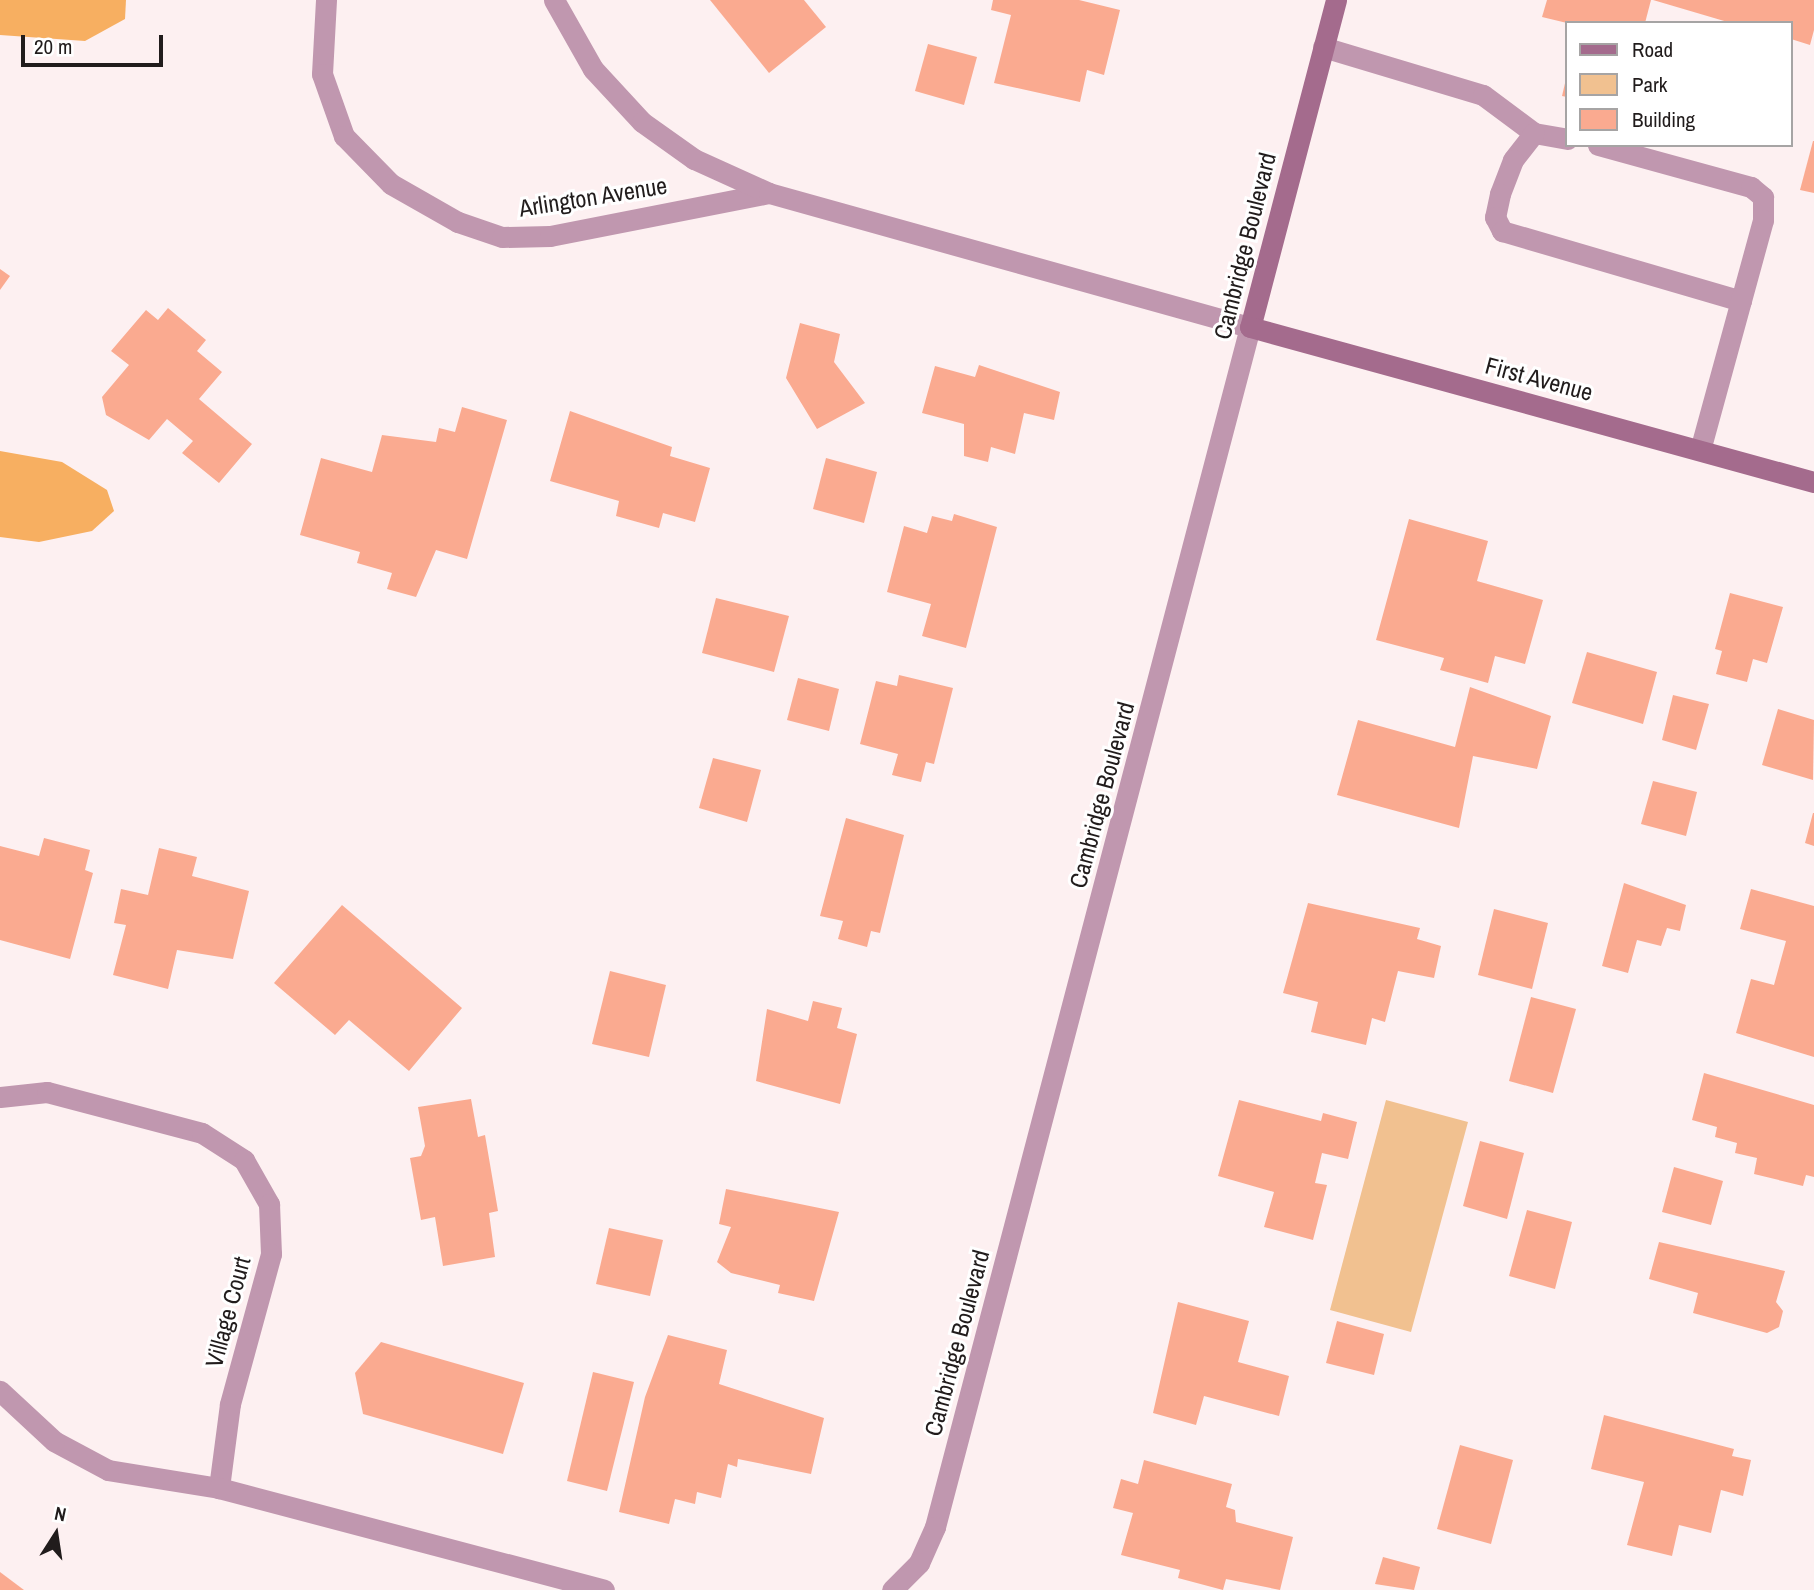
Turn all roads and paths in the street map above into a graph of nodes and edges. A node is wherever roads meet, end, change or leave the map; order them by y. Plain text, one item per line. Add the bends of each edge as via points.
1 (326, 0) edge
2 (554, 0) edge
3 (1336, 0) edge
4 (1324, 47) junction
5 (1534, 133) junction
6 (1566, 139) edge
7 (1605, 147) edge
8 (769, 193) junction
9 (1741, 301) junction
10 (1250, 327) junction
11 (1700, 450) junction
12 (1814, 482) edge
13 (0, 1097) edge
14 (0, 1391) edge
15 (219, 1488) junction
16 (604, 1590) edge
17 (892, 1590) edge

1 - 8 street, Arlington Avenue via 322,74 344,136 391,184 458,222 502,237 550,236
2 - 8 street, Arlington Avenue via 593,69 642,122 694,159
3 - 4 street, Cambridge Boulevard
4 - 5 street via 1483,95
4 - 10 street, Cambridge Boulevard
5 - 6 street
5 - 9 street via 1513,160 1500,194 1496,217 1502,231
7 - 9 street via 1751,187 1763,197
8 - 10 street, Arlington Avenue
9 - 11 street
10 - 11 street, First Avenue
10 - 17 street, Cambridge Boulevard via 935,1527 919,1563
11 - 12 street, First Avenue
13 - 15 street, Village Court via 47,1092 202,1133 250,1171 269,1204 271,1254 230,1404
14 - 15 street via 54,1441 108,1470
15 - 16 street

